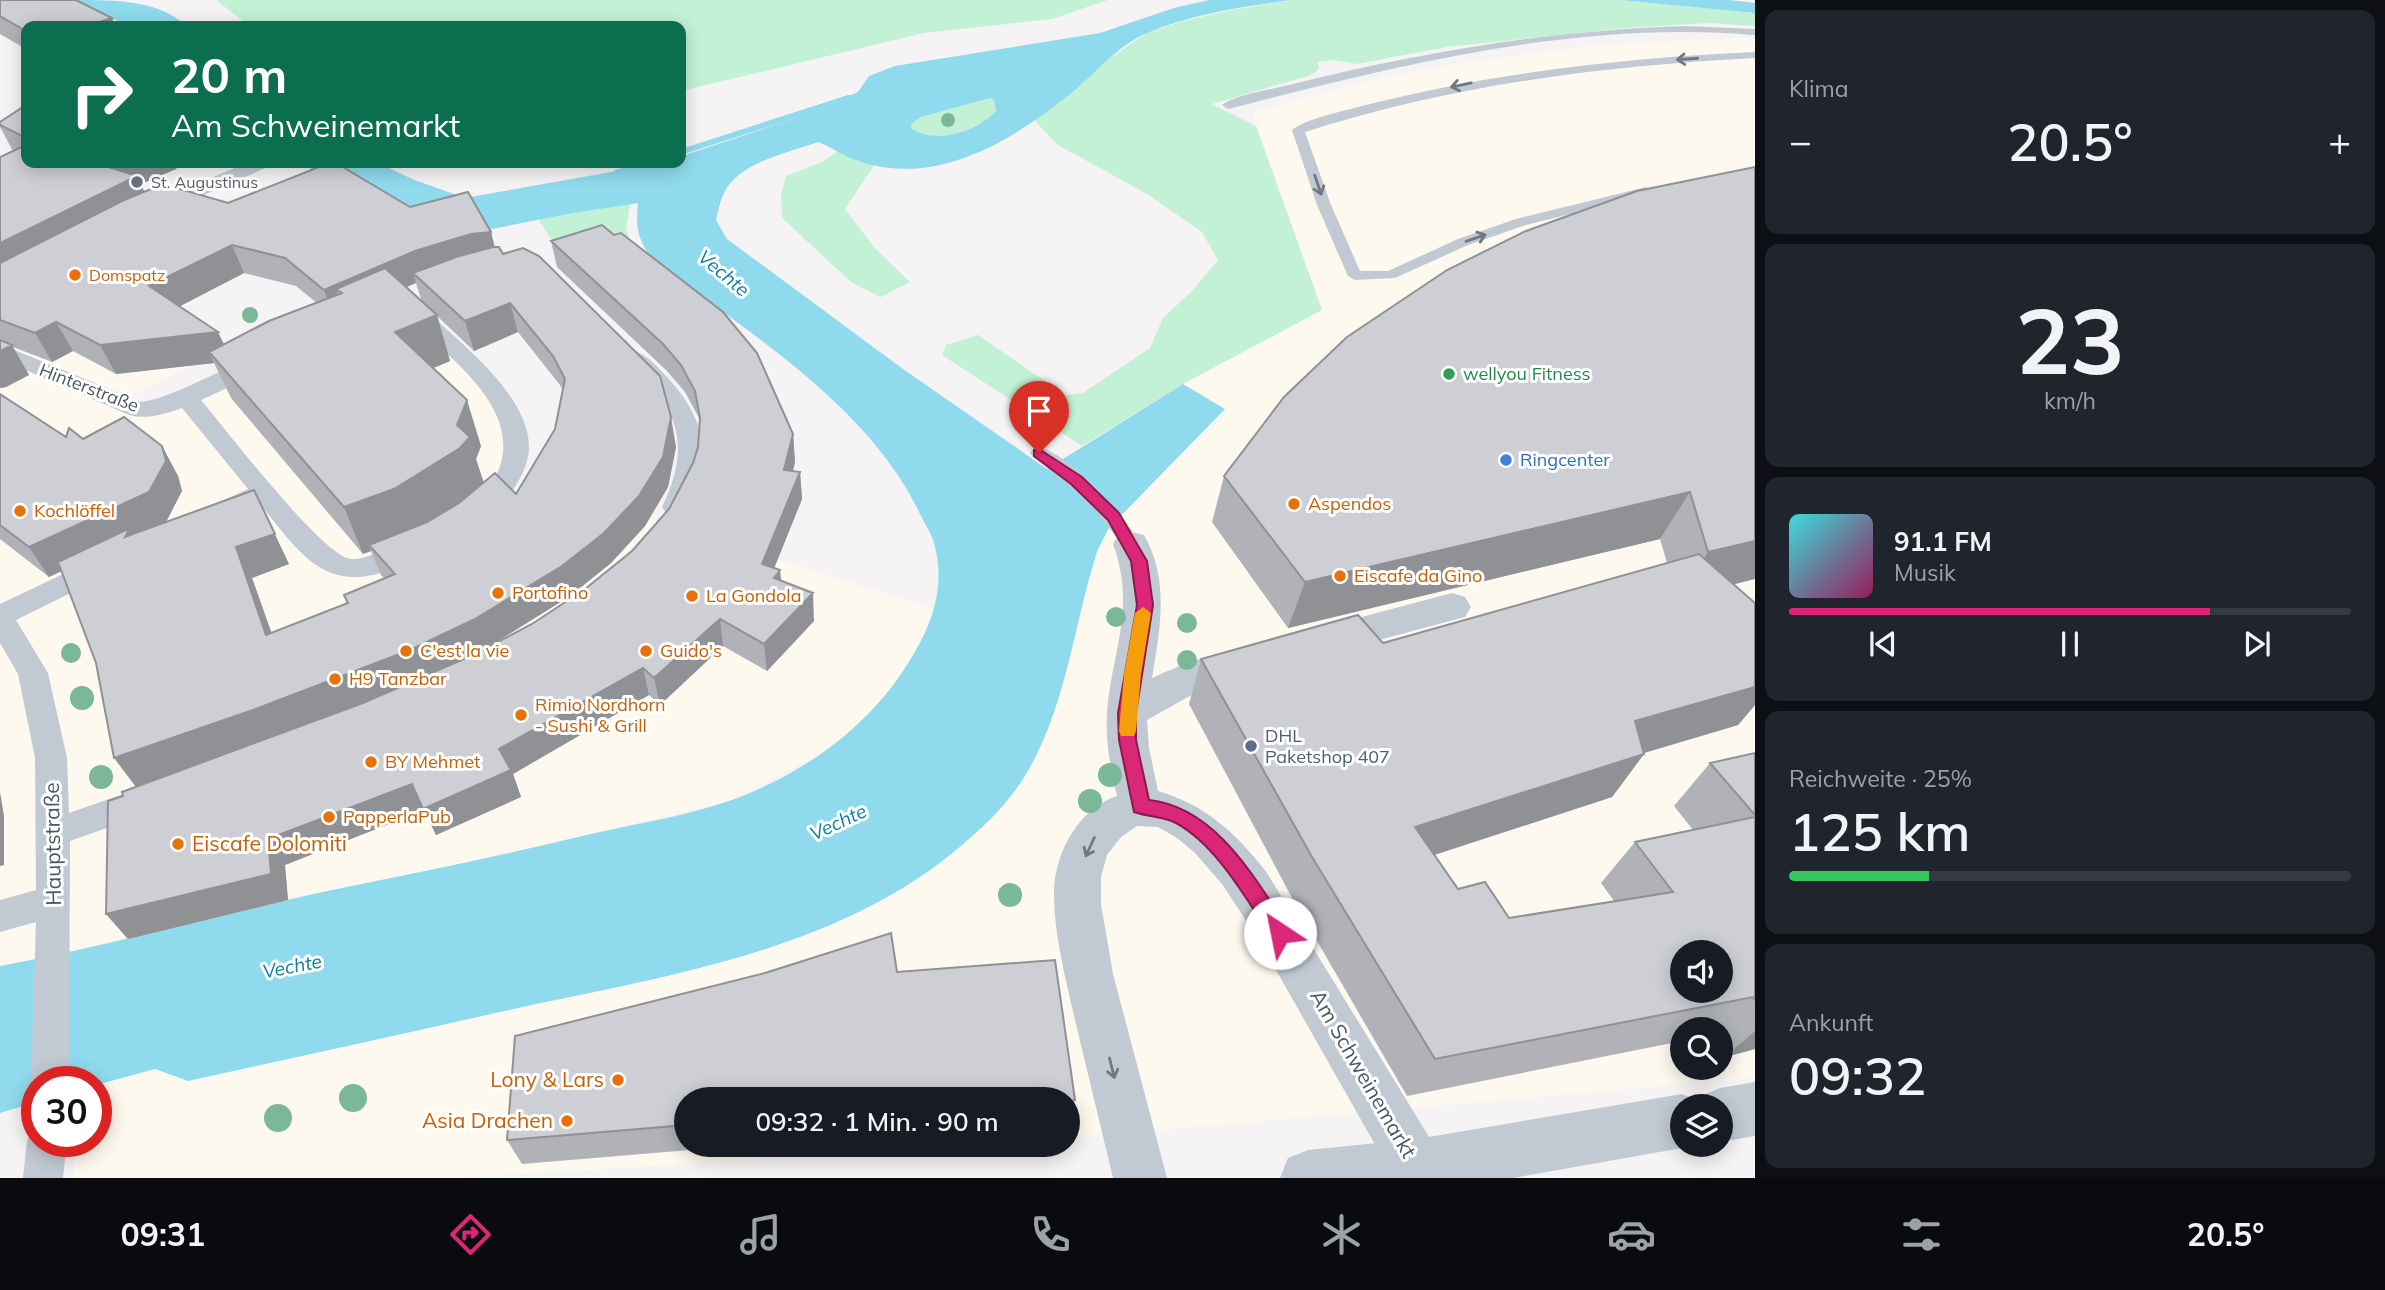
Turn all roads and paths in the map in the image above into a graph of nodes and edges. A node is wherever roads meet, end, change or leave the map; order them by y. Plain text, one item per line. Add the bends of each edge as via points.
1 (1755, 32) edge
2 (1755, 55) edge
3 (1228, 105) dead end
4 (250, 168) edge
5 (1654, 190) edge
6 (138, 218) edge
7 (415, 295) edge
8 (614, 339) edge
9 (0, 351) edge
10 (282, 354) edge
11 (186, 398) junction
12 (1039, 453) dead end
13 (264, 492) junction
14 (197, 521) edge
15 (660, 531) edge
16 (1131, 544) joint
17 (124, 555) edge
18 (1452, 607) dead end
19 (0, 617) edge
20 (1127, 713) junction
21 (161, 794) edge
22 (1141, 807) junction
23 (54, 832) junction
24 (54, 901) junction
25 (0, 916) edge
26 (50, 1066) edge
27 (1755, 1109) edge
28 (1733, 1113) edge
29 (1670, 1123) edge
30 (45, 1157) edge
31 (1417, 1167) junction
32 (43, 1178) edge
33 (1140, 1178) edge
34 (1308, 1178) edge

1 - 3 lane via 1665,30 1495,46 1317,80
2 -> 5 lane via 1617,64 1471,83 1402,97 1298,130 1354,275 1390,275 1521,222
4 - 6 street
7 - 13 street via 506,407 517,431 518,456 505,485 485,506 444,531 371,565 352,569 334,566 320,555
8 - 15 street via 671,393 688,423 693,456 683,492
9 - 11 street, Hinterstraße via 138,410
10 - 11 street, Hinterstraße
11 - 13 street
12 - 16 lane via 1096,498
13 - 14 street
16 - 20 street via 1139,561 1145,605
17 - 19 street
18 - 20 street via 1188,678
19 - 23 street, Hauptstraße via 33,673 51,758
20 - 22 street
21 - 23 street
22 - 31 street, Am Schweinemarkt via 1183,818 1213,841 1244,880
22 -> 33 street via 1114,816 1100,828 1089,844 1077,887 1087,969
23 - 24 street, Hauptstraße
24 - 25 street
24 - 26 street, Hauptstraße
27 - 28 street
29 - 31 street
30 - 32 street
31 - 34 street

